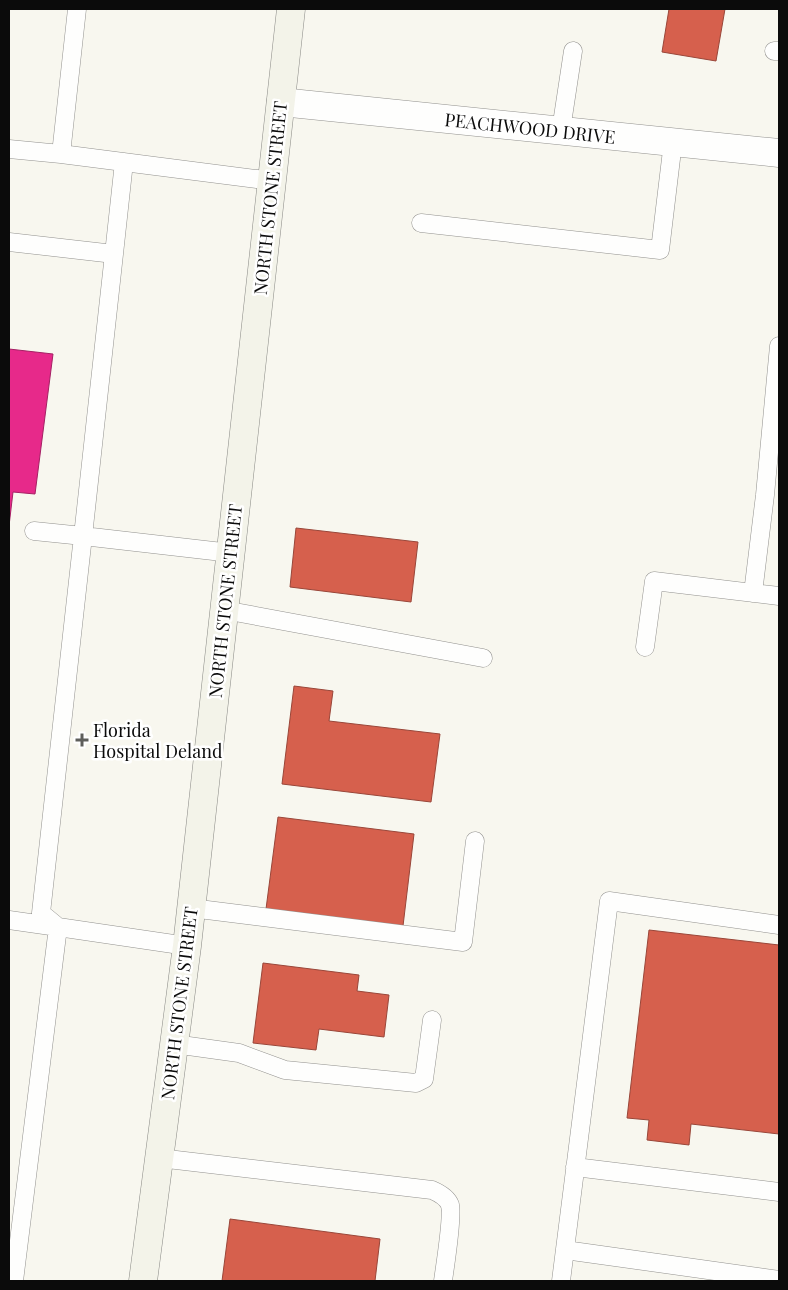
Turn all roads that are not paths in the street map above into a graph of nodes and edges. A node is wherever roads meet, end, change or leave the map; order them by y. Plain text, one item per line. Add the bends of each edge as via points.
1 (77, 9) edge
2 (291, 9) edge
3 (573, 51) dead end
4 (281, 102) junction
5 (561, 130) junction
6 (673, 142) junction
7 (9, 149) edge
8 (779, 153) edge
9 (61, 154) junction
10 (124, 162) junction
11 (272, 181) junction
12 (421, 222) dead end
13 (9, 242) edge
14 (114, 254) junction
15 (779, 346) edge
16 (772, 496) edge
17 (34, 531) dead end
18 (83, 536) junction
19 (231, 553) junction
20 (753, 592) junction
21 (779, 596) edge
22 (224, 610) junction
23 (645, 647) dead end
24 (483, 658) dead end
25 (475, 841) dead end
26 (191, 908) junction
27 (9, 920) edge
28 (779, 925) edge
29 (58, 926) junction
30 (187, 946) junction
31 (432, 1020) dead end
32 (174, 1044) junction
33 (159, 1158) junction
34 (575, 1167) junction
35 (779, 1192) edge
36 (565, 1250) junction
37 (779, 1280) edge
38 (14, 1281) edge
39 (143, 1281) edge
40 (443, 1281) edge
41 (561, 1281) edge

1 - 9 lane
2 - 4 street, NORTH STONE STREET
3 - 5 lane
4 - 5 street, PEACHWOOD DRIVE
4 - 11 street, NORTH STONE STREET
5 - 6 street, PEACHWOOD DRIVE
6 - 8 street, PEACHWOOD DRIVE
6 - 12 lane via 660,250
7 - 9 lane
9 - 10 lane
10 - 11 lane
10 - 14 lane
11 - 19 street, NORTH STONE STREET
13 - 14 lane
14 - 18 lane
15 - 16 lane
16 - 20 lane
17 - 18 lane
18 - 19 lane
18 - 29 lane via 41,913
19 - 22 street, NORTH STONE STREET
20 - 21 lane
20 - 23 lane via 654,581
22 - 24 lane
22 - 26 street, NORTH STONE STREET
25 - 26 lane via 463,942
26 - 30 street, NORTH STONE STREET
27 - 29 lane
28 - 34 lane via 608,902
29 - 30 lane
29 - 38 lane
30 - 32 street, NORTH STONE STREET
31 - 32 lane via 424,1079 416,1083 285,1070 239,1053
32 - 33 street, NORTH STONE STREET
33 - 39 street, NORTH STONE STREET
33 - 40 lane via 432,1190 442,1195 450,1205
34 - 35 lane
34 - 36 lane
36 - 37 lane
36 - 41 lane

